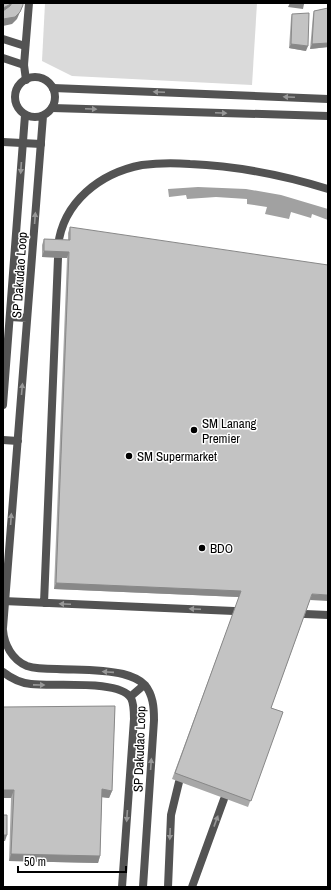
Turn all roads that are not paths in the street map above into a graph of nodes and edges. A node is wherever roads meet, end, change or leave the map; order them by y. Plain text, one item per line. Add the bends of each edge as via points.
1 (29, 3) edge
2 (3, 39) edge
3 (25, 46) junction
4 (3, 58) edge
5 (24, 65) junction
6 (26, 80) junction
7 (53, 88) junction
8 (328, 99) edge
9 (52, 108) junction
10 (26, 115) junction
11 (43, 116) junction
12 (328, 116) edge
13 (3, 142) edge
14 (23, 142) junction
15 (41, 144) junction
16 (328, 189) edge
17 (58, 246) edge
18 (58, 258) edge
19 (10, 316) junction
20 (27, 318) junction
21 (3, 405) edge
22 (3, 440) edge
23 (18, 441) junction
24 (5, 586) edge
25 (4, 601) edge
26 (44, 603) junction
27 (234, 611) edge
28 (305, 614) edge
29 (328, 615) edge
30 (3, 629) edge
31 (3, 672) edge
32 (144, 684) junction
33 (130, 697) junction
34 (178, 782) edge
35 (224, 799) edge
36 (122, 887) edge
37 (143, 887) edge
38 (168, 887) edge
39 (192, 887) edge

1 - 3 street
2 - 3 street
3 - 5 street
4 - 5 street
5 - 6 street
6 - 7 street via 40,78 50,83
6 - 10 street via 18,86 15,100 18,109
8 -> 7 street
7 - 9 street via 55,96
9 - 11 street
9 -> 12 street
10 - 11 street
10 - 14 street, SP Dakudao Loop
11 - 15 street, SP Dakudao Loop
13 - 14 street
14 - 15 street
14 -> 19 street, SP Dakudao Loop
20 -> 15 street, SP Dakudao Loop
16 - 17 street via 284,177 225,167 173,163 142,165 115,173 90,188 78,199 67,215
18 - 26 street
19 - 20 street
19 - 21 street, SP Dakudao Loop
23 -> 20 street, SP Dakudao Loop
22 - 23 street
24 -> 23 street, SP Dakudao Loop
24 - 25 street, SP Dakudao Loop
25 - 26 street
25 - 30 street, SP Dakudao Loop
27 -> 26 street
28 - 29 street
32 -> 30 street, SP Dakudao Loop via 137,678 114,672 39,669 26,666 8,650
31 -> 33 street, SP Dakudao Loop via 19,682 103,686
32 - 33 street
37 -> 32 street, SP Dakudao Loop via 154,720 152,699
33 -> 36 street, SP Dakudao Loop via 134,719
34 -> 38 street via 171,815
39 -> 35 street

